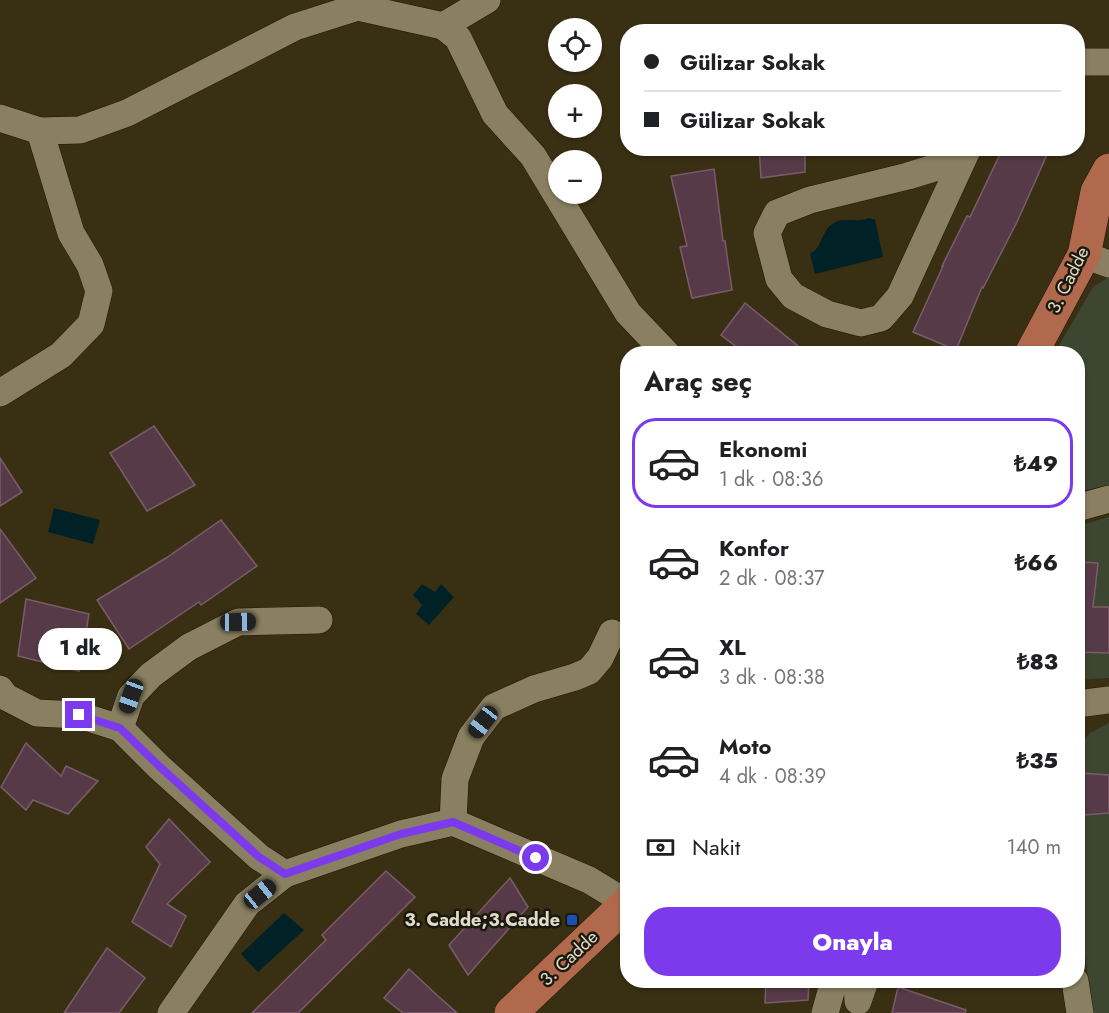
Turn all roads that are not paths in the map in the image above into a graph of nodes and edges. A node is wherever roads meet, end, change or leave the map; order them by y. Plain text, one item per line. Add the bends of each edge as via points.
1 (487, 0) edge
2 (356, 4) edge
3 (443, 26) junction
4 (1085, 62) edge
5 (1109, 63) edge
6 (0, 118) edge
7 (40, 130) junction
8 (956, 156) edge
9 (964, 156) edge
10 (1109, 170) edge
11 (1096, 260) edge
12 (659, 346) edge
13 (1037, 346) edge
14 (0, 393) edge
15 (1109, 499) edge
16 (1085, 505) edge
17 (319, 620) dead end
18 (612, 633) dead end
19 (0, 689) edge
20 (1109, 700) edge
21 (1085, 705) edge
22 (120, 728) junction
23 (453, 822) junction
24 (285, 874) junction
25 (620, 899) edge
26 (620, 910) edge
27 (832, 988) edge
28 (1076, 988) edge
29 (518, 1010) edge
30 (171, 1013) edge
31 (825, 1013) edge
32 (1080, 1013) edge

1 - 3 street
2 - 3 street
2 - 7 street via 295,27 127,113 80,130
3 - 12 street via 458,38 495,114 534,156 628,313
4 - 5 street
6 - 7 street
7 - 14 street via 71,233 90,265 99,291 91,324 61,355
8 - 9 street via 937,167 810,200 777,213 767,233 779,279 793,296 827,314 861,323 880,318 900,296
10 - 11 main road, 3. Cadde via 1097,192
11 - 13 main road, 3. Cadde
15 - 16 street
17 - 22 street via 238,622 189,647 151,675 131,696
18 - 23 street via 589,671 534,689 494,708 471,737 454,779
19 - 22 street via 6,697 38,713 79,715
20 - 21 street
22 - 24 street via 259,857
23 - 24 street via 401,834
23 - 25 street via 589,880
24 - 30 street via 247,904
26 - 29 main road, 3. Cadde
27 - 31 street
28 - 32 street

